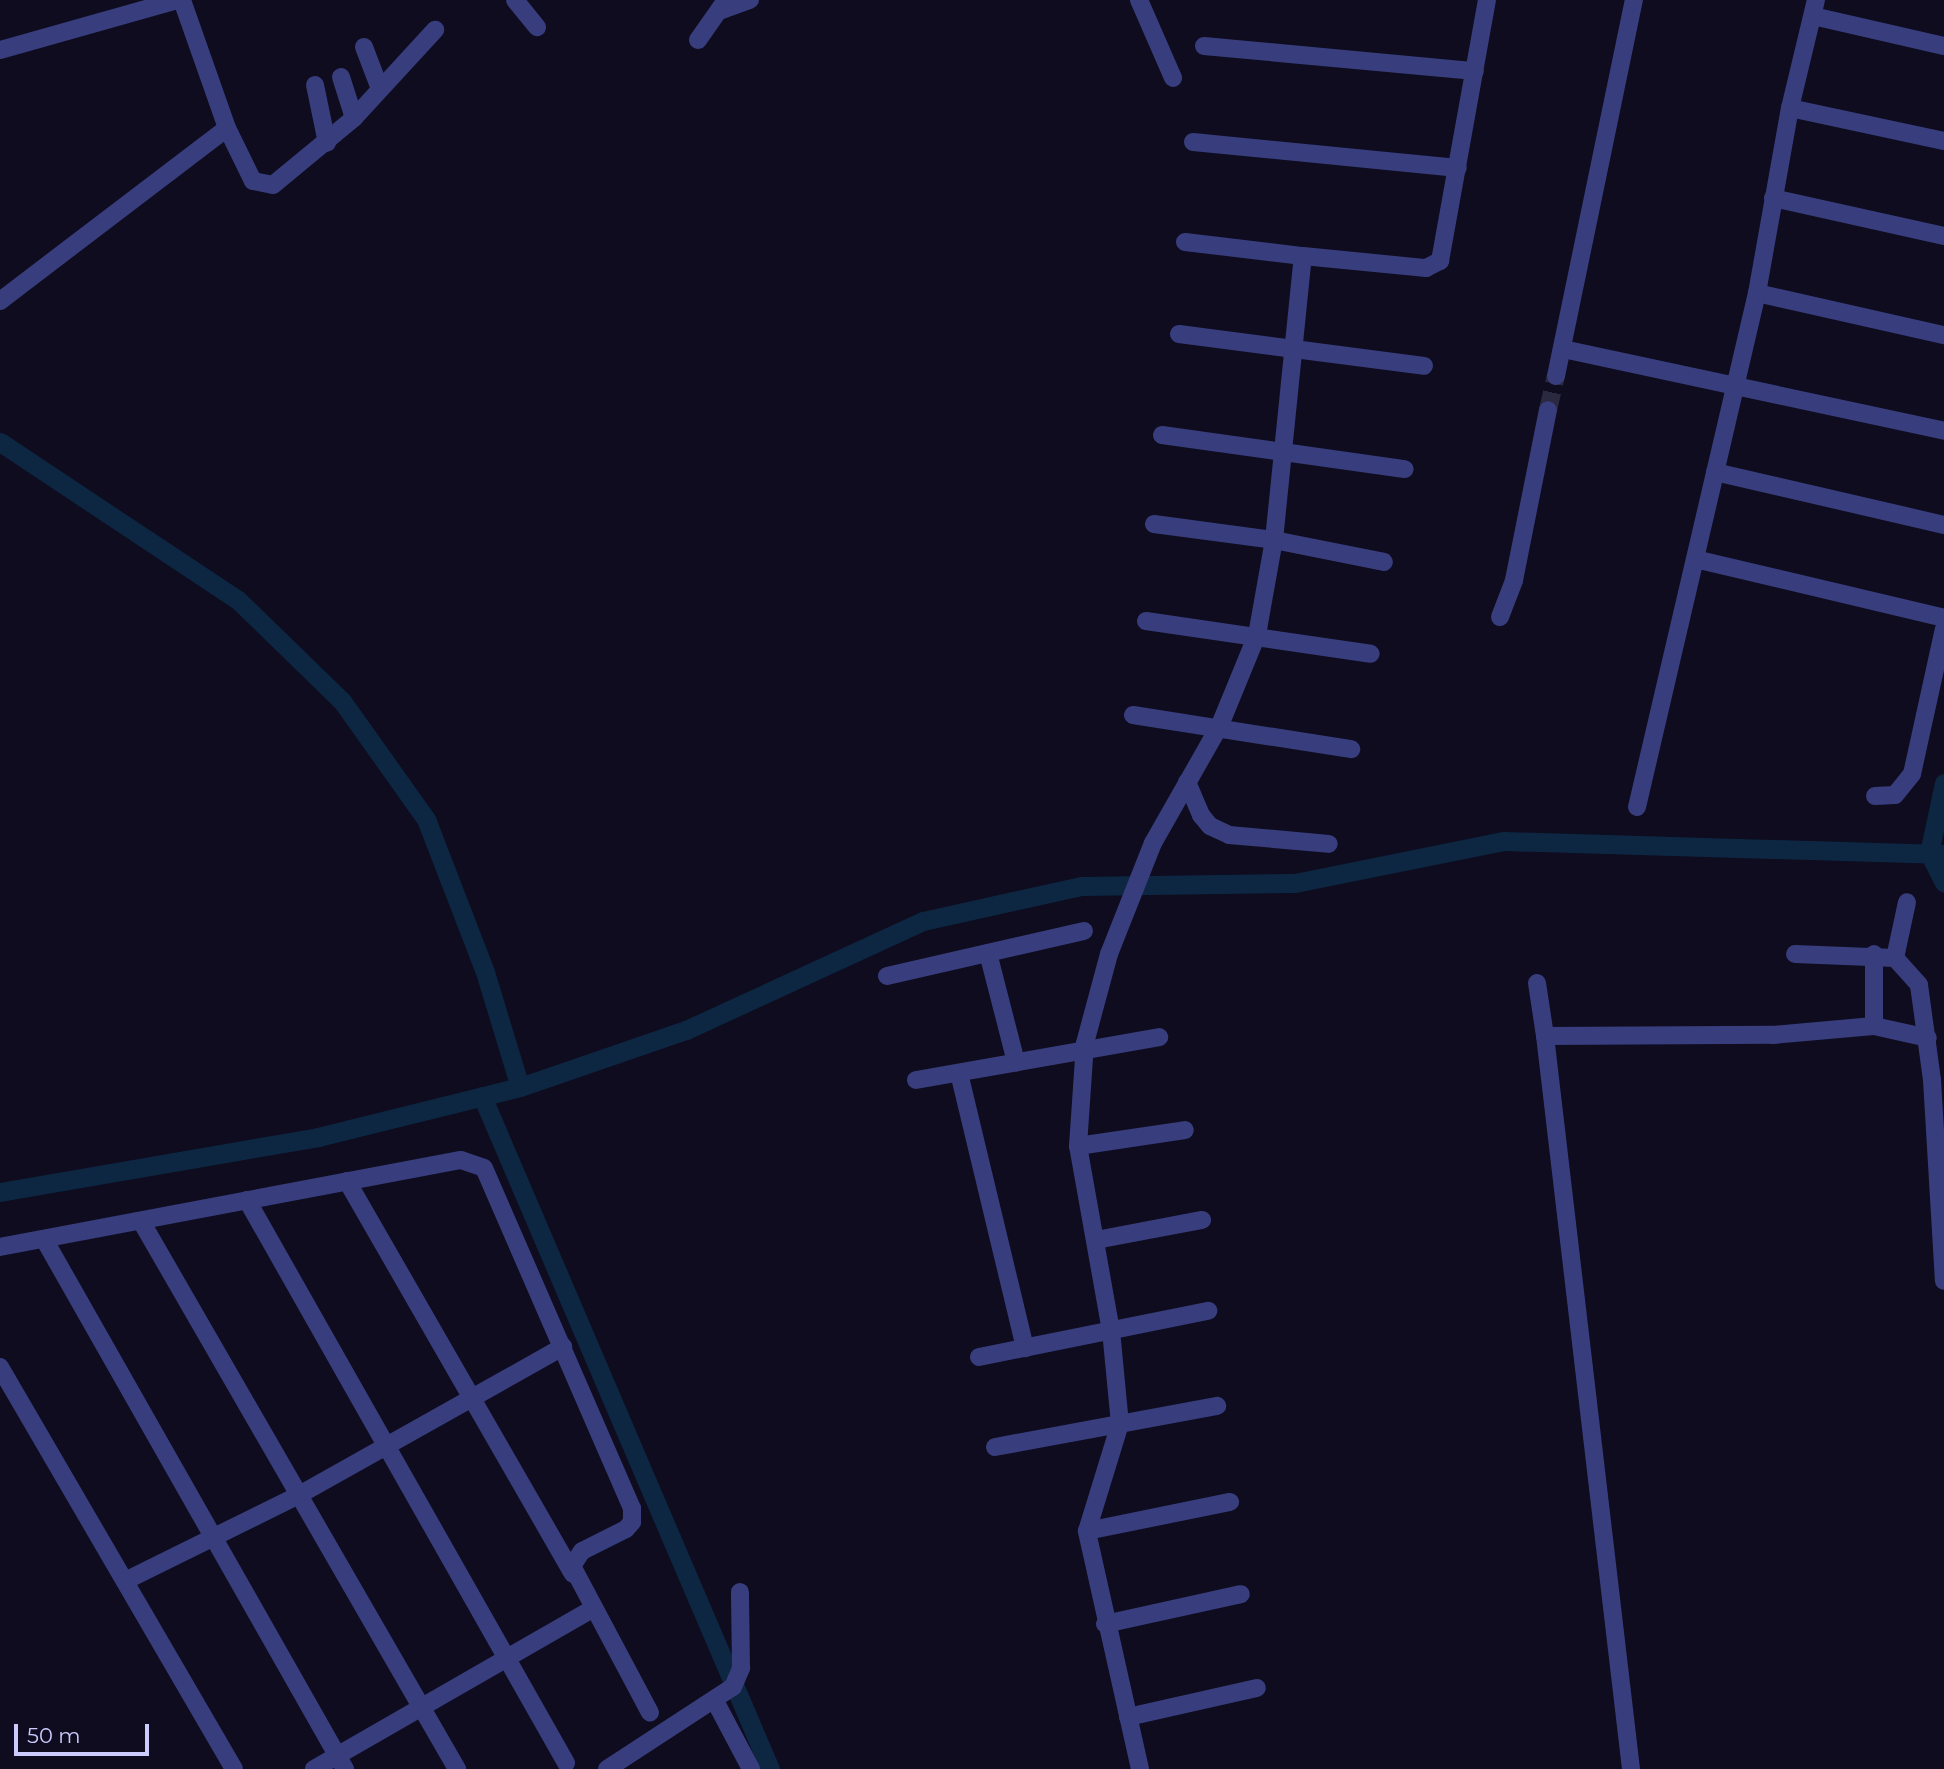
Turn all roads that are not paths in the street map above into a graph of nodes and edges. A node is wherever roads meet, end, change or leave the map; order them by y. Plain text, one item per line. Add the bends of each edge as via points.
1 (180, 0) edge
2 (515, 0) edge
3 (750, 0) edge
4 (1139, 0) edge
5 (1487, 0) edge
6 (1634, 0) edge
7 (723, 6) edge
8 (1814, 8) edge
9 (537, 27) dead end
10 (435, 30) dead end
11 (698, 40) dead end
12 (1204, 46) dead end
13 (1944, 46) edge
14 (364, 47) dead end
15 (0, 50) edge
16 (1475, 71) junction
17 (341, 77) dead end
18 (1173, 78) dead end
19 (314, 85) dead end
20 (380, 89) junction
21 (1790, 107) junction
22 (354, 118) junction
23 (227, 128) junction
24 (1944, 141) edge
25 (1193, 142) dead end
26 (327, 143) junction
27 (1458, 168) junction
28 (1773, 198) junction
29 (1944, 236) edge
30 (1185, 242) dead end
31 (1303, 256) junction
32 (1757, 293) junction
33 (0, 301) edge
34 (1179, 334) dead end
35 (1944, 335) edge
36 (1563, 349) junction
37 (1296, 350) junction
38 (1424, 366) dead end
39 (1556, 376) tunnel mouth
40 (1736, 384) junction
41 (1548, 410) tunnel mouth
42 (1944, 431) edge
43 (1162, 435) dead end
44 (1284, 450) junction
45 (1405, 469) dead end
46 (1716, 471) junction
47 (1154, 524) dead end
48 (1944, 525) edge
49 (1275, 540) junction
50 (1695, 559) junction
51 (1384, 562) dead end
52 (1500, 617) dead end
53 (1944, 618) edge
54 (1146, 621) dead end
55 (1944, 629) edge
56 (1256, 635) junction
57 (1371, 654) dead end
58 (1133, 715) dead end
59 (1220, 725) junction
60 (1351, 749) dead end
61 (1187, 782) junction
62 (1875, 796) dead end
63 (1637, 807) dead end
64 (1329, 844) dead end
65 (1907, 902) dead end
66 (1084, 930) dead end
67 (988, 953) junction
68 (1795, 954) dead end
69 (1874, 954) junction
70 (1895, 958) junction
71 (887, 976) dead end
72 (1537, 983) dead end
73 (1874, 1026) junction
74 (1545, 1036) junction
75 (1159, 1037) dead end
76 (1928, 1038) junction
77 (1084, 1051) junction
78 (1016, 1062) junction
79 (959, 1073) junction
80 (916, 1080) dead end
81 (1185, 1130) dead end
82 (1078, 1146) junction
83 (347, 1181) junction
84 (247, 1200) junction
85 (141, 1220) junction
86 (1202, 1220) dead end
87 (44, 1239) junction
88 (1096, 1240) junction
89 (0, 1247) edge
90 (1944, 1281) edge
91 (1208, 1311) dead end
92 (1111, 1331) junction
93 (563, 1347) junction
94 (1025, 1348) junction
95 (979, 1357) dead end
96 (0, 1367) edge
97 (472, 1398) junction
98 (1217, 1406) dead end
99 (1120, 1424) junction
100 (387, 1445) junction
101 (995, 1447) dead end
102 (299, 1495) junction
103 (1230, 1502) dead end
104 (1087, 1531) junction
105 (214, 1539) junction
106 (574, 1577) junction
107 (125, 1581) junction
108 (740, 1592) dead end
109 (1241, 1594) dead end
110 (592, 1609) junction
111 (1105, 1624) junction
112 (509, 1657) junction
113 (1257, 1688) dead end
114 (715, 1701) junction
115 (421, 1707) junction
116 (650, 1713) dead end
117 (1128, 1717) junction
118 (341, 1762) edge
119 (566, 1763) dead end
120 (234, 1769) edge
121 (314, 1769) edge
122 (457, 1769) edge
123 (607, 1769) edge
124 (751, 1769) edge
125 (1140, 1769) edge
126 (1632, 1769) edge

1 - 15 street
1 - 23 street
2 - 9 street
3 - 7 street
4 - 18 street
5 - 16 street
6 - 36 street
7 - 11 street
8 - 13 street
8 - 21 street
10 - 20 street
12 - 16 street
14 - 20 street
16 - 27 street
17 - 22 street
19 - 26 street
20 - 22 street
21 - 24 street
21 - 28 street
22 - 26 street
23 - 26 street via 258,185 282,180
23 - 33 street
25 - 27 street
27 - 31 street via 1444,252 1435,267
28 - 29 street
28 - 32 street
30 - 31 street
31 - 37 street
32 - 35 street
32 - 40 street
34 - 37 street
36 - 39 street
36 - 40 street
37 - 38 street
37 - 44 street
40 - 42 street
40 - 46 street
41 - 52 street via 1514,580
43 - 44 street
44 - 45 street
44 - 49 street
46 - 48 street
46 - 50 street
47 - 49 street
49 - 51 street
49 - 56 street
50 - 53 street
50 - 63 street
54 - 56 street
55 - 62 street via 1912,774 1895,794
56 - 57 street
56 - 59 street
58 - 59 street
59 - 60 street
59 - 61 street
61 - 64 street via 1201,815 1210,826 1229,835
61 - 77 street via 1153,843 1109,954
65 - 70 street
66 - 67 street
67 - 71 street
67 - 78 street
68 - 69 street
69 - 70 street
69 - 73 street
70 - 76 street via 1919,985
72 - 74 street
73 - 74 street via 1773,1035
73 - 76 street
74 - 126 street
75 - 77 street
76 - 90 street
77 - 78 street
77 - 82 street
78 - 79 street
79 - 80 street
79 - 94 street
81 - 82 street
82 - 88 street
83 - 84 street
83 - 93 street via 461,1160 484,1168
83 - 97 street
84 - 85 street
84 - 100 street
85 - 87 street
85 - 102 street
86 - 88 street
87 - 89 street
87 - 105 street
88 - 92 street
91 - 92 street
92 - 94 street
92 - 99 street
93 - 97 street
93 - 106 street via 632,1508 632,1522 618,1537 574,1557
94 - 95 street
96 - 107 street
97 - 100 street
97 - 106 street
98 - 99 street
99 - 101 street
99 - 104 street
100 - 102 street
100 - 112 street
102 - 105 street
102 - 115 street
103 - 104 street
104 - 111 street
105 - 107 street
105 - 118 street
106 - 110 street
107 - 120 street
108 - 114 street via 740,1668 733,1687
109 - 111 street
110 - 112 street
110 - 116 street
111 - 117 street
112 - 115 street
112 - 119 street
113 - 117 street
114 - 123 street
114 - 124 street
115 - 118 street
115 - 122 street
117 - 125 street
118 - 121 street

